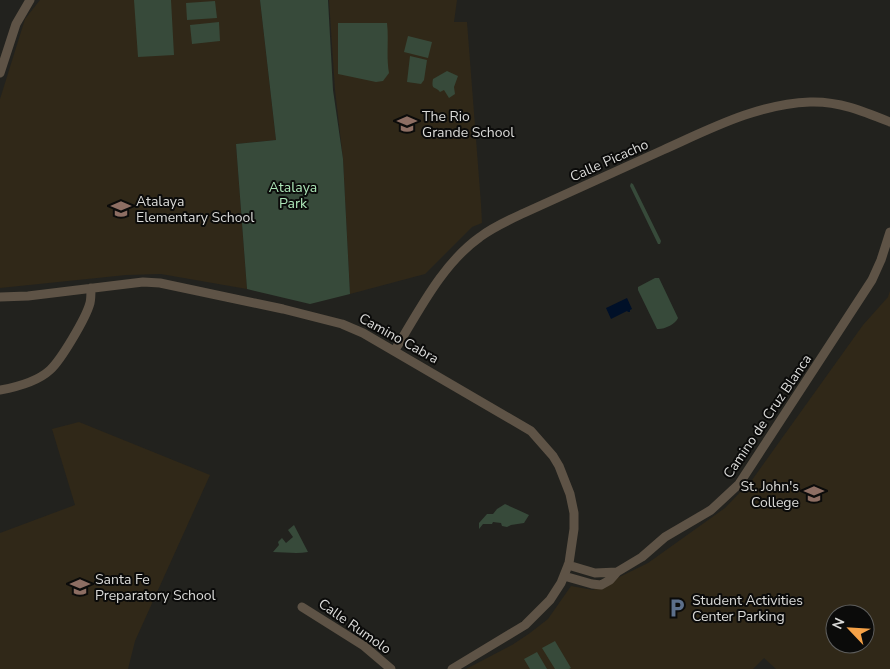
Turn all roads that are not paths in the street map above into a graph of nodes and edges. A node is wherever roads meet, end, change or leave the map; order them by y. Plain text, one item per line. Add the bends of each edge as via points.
1 (30, 0) edge
2 (0, 73) edge
3 (890, 122) edge
4 (890, 232) edge
5 (91, 288) junction
6 (0, 297) edge
7 (395, 350) junction
8 (0, 390) edge
9 (566, 571) junction
10 (302, 607) dead end
11 (391, 669) edge
12 (452, 669) edge

1 - 2 street via 16,24
3 - 7 street, Calle Picacho via 858,109 830,103 775,106 727,122 524,213 480,236 452,261
4 - 9 street, Camino de Cruz Blanca via 872,280 739,484 711,510 676,530 601,585
5 - 6 street, Camino Cabra
5 - 7 street, Camino Cabra via 143,282 182,287 342,324
5 - 8 street via 87,312 50,370 33,381
7 - 9 street, Camino Cabra via 531,431 548,449 566,482 574,513
9 - 12 street via 550,600 532,619
10 - 11 street, Calle Rumolo via 364,646

